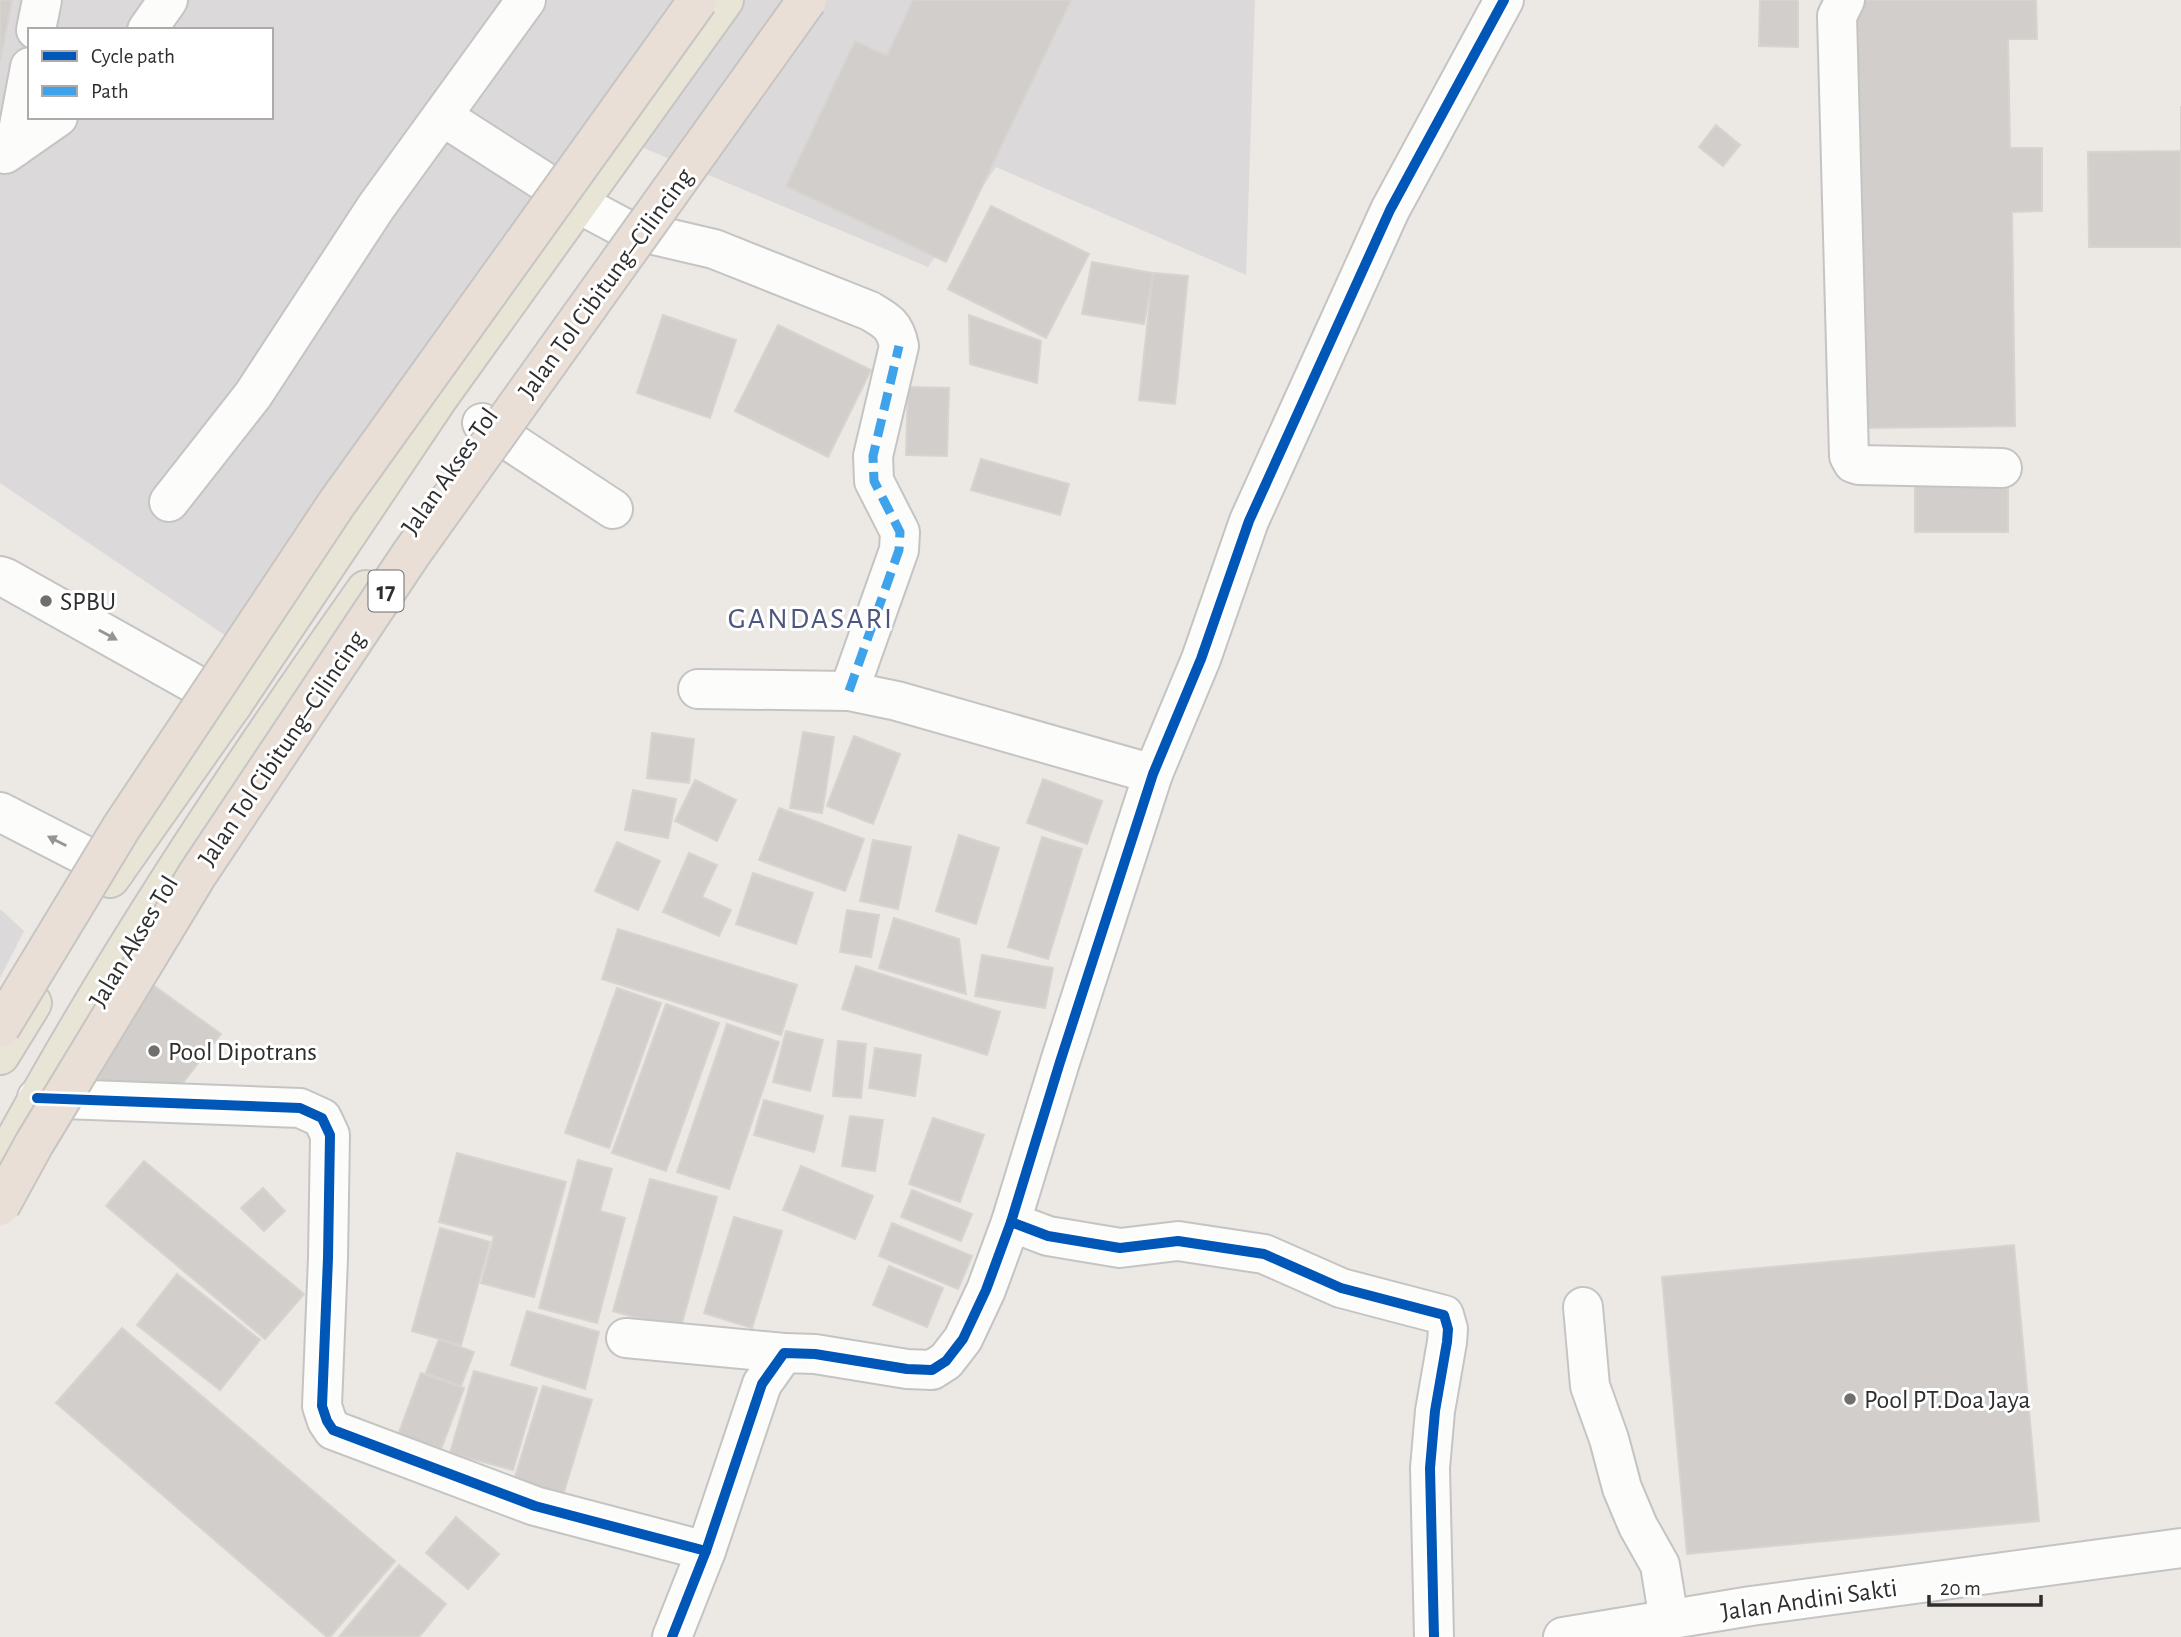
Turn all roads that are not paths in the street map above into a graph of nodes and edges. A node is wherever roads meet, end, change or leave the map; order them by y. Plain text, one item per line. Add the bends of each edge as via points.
1 (42, 0) edge
2 (168, 0) edge
3 (526, 0) edge
4 (698, 0) edge
5 (724, 0) edge
6 (784, 0) edge
7 (807, 0) edge
8 (1504, 0) edge
9 (1845, 0) edge
10 (36, 28) edge
11 (148, 28) edge
12 (28, 75) edge
13 (442, 116) junction
14 (55, 119) edge
15 (8, 152) edge
16 (579, 204) junction
17 (624, 228) junction
18 (482, 423) junction
19 (2002, 468) dead end
20 (169, 502) dead end
21 (613, 509) dead end
22 (0, 576) edge
23 (698, 689) dead end
24 (849, 691) junction
25 (232, 705) junction
26 (1153, 774) junction
27 (0, 811) edge
28 (122, 860) junction
29 (173, 873) junction
30 (0, 1028) edge
31 (0, 1055) edge
32 (37, 1098) junction
33 (0, 1167) edge
34 (0, 1206) edge
35 (1011, 1222) junction
36 (1584, 1307) dead end
37 (626, 1338) dead end
38 (785, 1353) junction
39 (2181, 1548) edge
40 (706, 1551) junction
41 (1669, 1620) junction
42 (672, 1637) edge
43 (1434, 1637) edge
44 (1563, 1637) edge

1 - 10 street
2 - 11 street
3 - 13 street
4 - 30 highway, bridge via 337,503 121,828
5 - 16 main road, Jalan Akses Tol
6 - 17 main road, Jalan Akses Tol
7 - 34 highway, Jalan Tol Cibitung–Cilincing / 17, bridge via 411,554 197,874
8 - 26 street via 1390,210 1249,521 1201,659
9 - 19 street via 1837,16 1849,456 1859,465
12 - 15 street
13 - 16 street
13 - 20 street via 376,207 253,395
14 - 15 street
16 - 17 street
16 - 25 main road, Jalan Akses Tol via 438,398
17 - 18 main road, Jalan Akses Tol
17 - 24 street via 714,249 870,311 896,330 899,346 873,469 874,481 900,532 899,550
18 - 21 street
18 - 29 main road, Jalan Akses Tol
22 -> 25 street
23 - 24 street
24 - 26 street
25 - 28 main road, Jalan Akses Tol
26 - 35 street
28 -> 27 street
28 - 29 main road
28 - 31 main road, Jalan Akses Tol
29 - 32 main road, Jalan Akses Tol
32 - 33 main road, Jalan Akses Tol
32 - 40 street via 300,1108 322,1118 330,1135 322,1406 333,1430 535,1506
35 - 38 street via 963,1339 946,1361 932,1370
35 - 43 street via 1048,1236 1120,1248 1178,1241 1264,1254 1340,1288 1444,1315 1447,1342 1430,1468
36 - 41 street via 1590,1386 1622,1489 1660,1565
37 - 38 street
38 - 40 street via 762,1384
39 - 41 street, Jalan Andini Sakti
40 - 42 street
41 - 44 street, Jalan Andini Sakti

